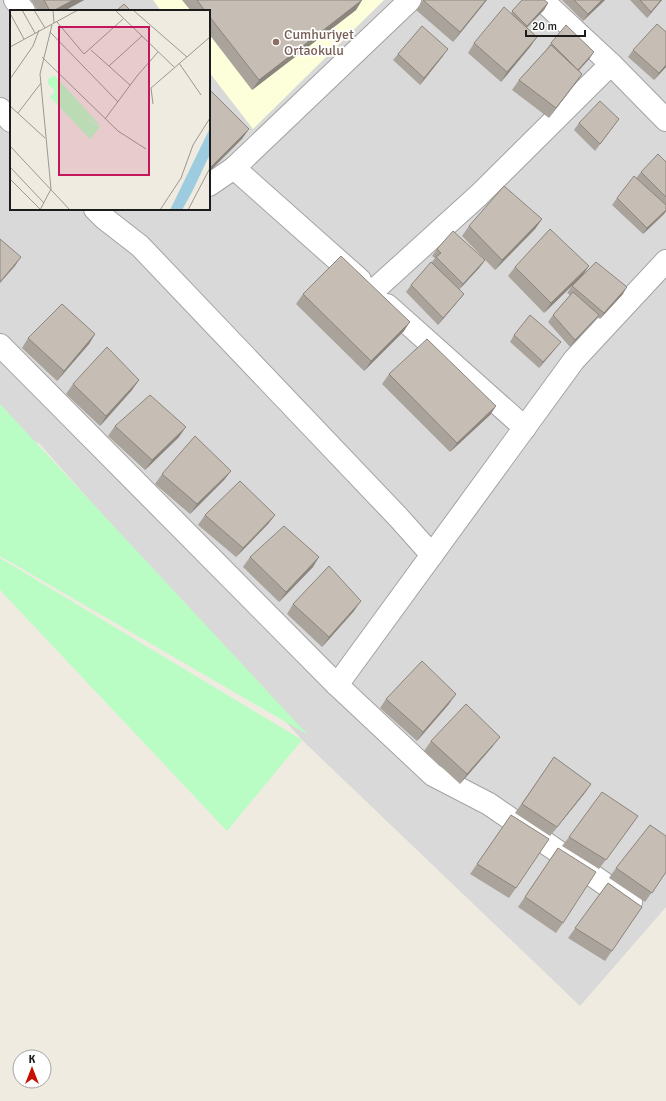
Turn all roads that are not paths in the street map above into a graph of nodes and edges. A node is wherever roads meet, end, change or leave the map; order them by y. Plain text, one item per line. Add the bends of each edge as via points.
1 (15, 0) edge
2 (410, 0) edge
3 (542, 0) edge
4 (23, 10) edge
5 (611, 64) junction
6 (0, 109) edge
7 (10, 120) edge
8 (666, 120) edge
9 (234, 168) junction
10 (210, 184) edge
11 (96, 210) edge
12 (666, 261) edge
13 (372, 292) junction
14 (0, 344) edge
15 (525, 428) junction
16 (432, 555) junction
17 (337, 686) junction
18 (640, 908) edge

1 - 4 street
2 - 9 street
3 - 5 street
5 - 8 street
5 - 13 street via 479,195
6 - 7 street
9 - 10 street
9 - 13 street
11 - 16 street via 140,246
12 - 15 street via 574,360
13 - 15 street
14 - 17 street
15 - 16 street
16 - 17 street
17 - 18 street via 433,775 489,804

